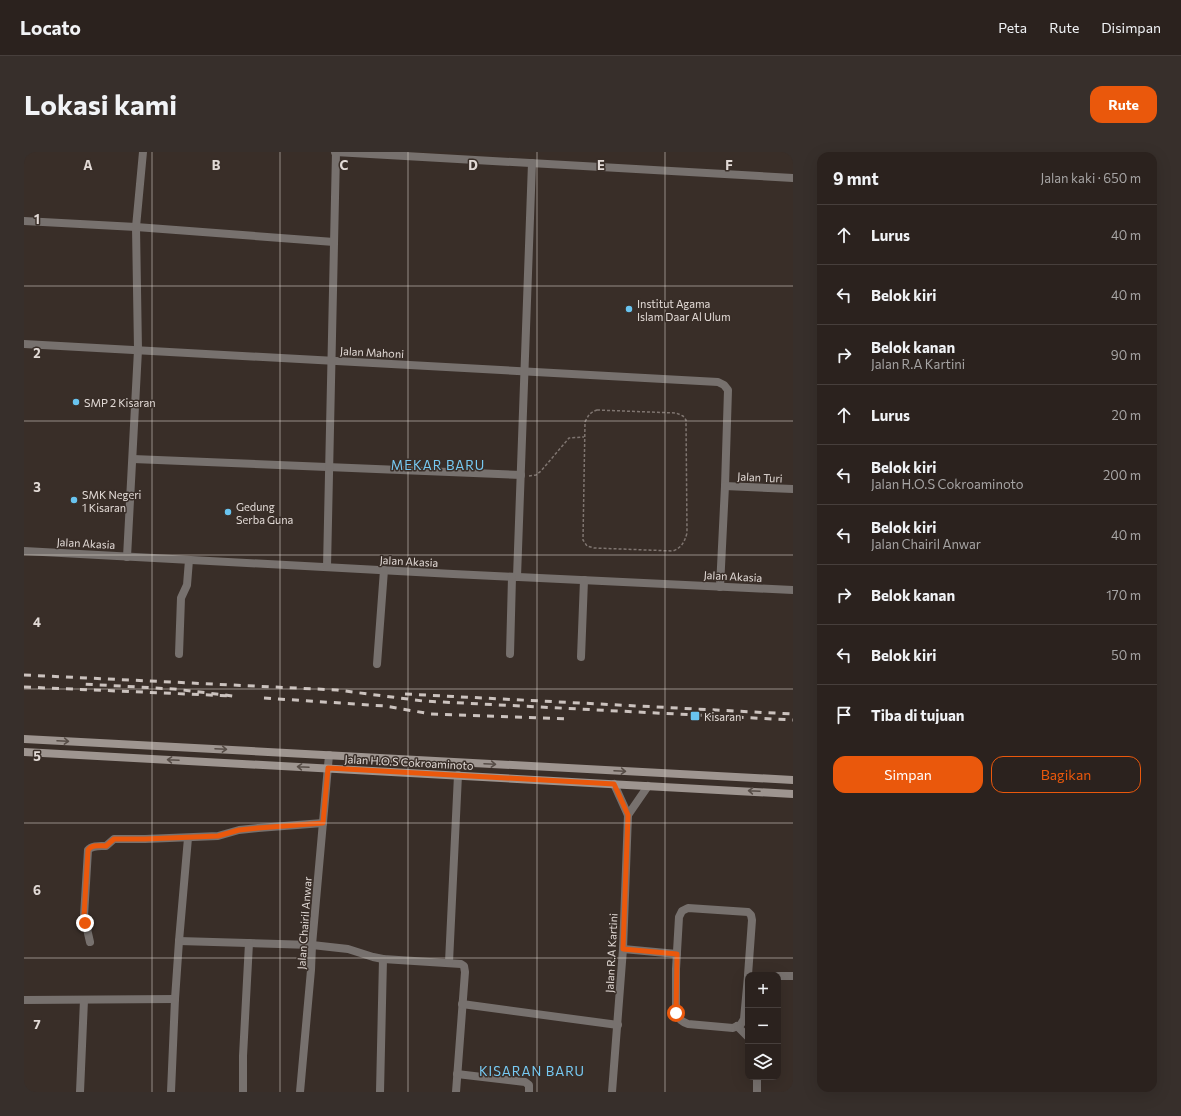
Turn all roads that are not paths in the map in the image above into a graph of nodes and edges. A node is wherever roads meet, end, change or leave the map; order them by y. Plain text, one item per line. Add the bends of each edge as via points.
1 (143, 152) edge
2 (336, 152) edge
3 (532, 163) junction
4 (793, 178) edge
5 (24, 221) edge
6 (136, 227) junction
7 (334, 242) junction
8 (24, 344) edge
9 (138, 350) junction
10 (331, 361) junction
11 (524, 371) junction
12 (132, 459) junction
13 (329, 468) junction
14 (521, 475) junction
15 (725, 486) junction
16 (793, 489) edge
17 (24, 551) edge
18 (127, 557) junction
19 (189, 560) junction
20 (327, 567) junction
21 (384, 570) junction
22 (515, 577) junction
23 (584, 580) junction
24 (720, 586) junction
25 (793, 590) edge
26 (179, 654) dead end
27 (510, 654) dead end
28 (581, 657) dead end
29 (377, 664) dead end
30 (24, 739) edge
31 (24, 752) edge
32 (329, 755) junction
33 (328, 768) junction
34 (458, 775) junction
35 (793, 780) edge
36 (614, 784) junction
37 (648, 786) junction
38 (793, 794) edge
39 (628, 815) junction
40 (323, 823) junction
41 (188, 838) junction
42 (178, 941) junction
43 (90, 942) dead end
44 (249, 943) junction
45 (312, 945) junction
46 (623, 949) junction
47 (677, 954) junction
48 (383, 959) junction
49 (449, 962) junction
50 (748, 972) edge
51 (781, 976) edge
52 (793, 976) edge
53 (175, 999) junction
54 (24, 1000) edge
55 (84, 1000) junction
56 (462, 1004) junction
57 (745, 1008) edge
58 (618, 1025) junction
59 (738, 1026) junction
60 (745, 1034) edge
61 (457, 1074) junction
62 (757, 1080) edge
63 (80, 1092) edge
64 (171, 1092) edge
65 (243, 1092) edge
66 (300, 1092) edge
67 (380, 1092) edge
68 (456, 1092) edge
69 (529, 1092) edge
70 (612, 1092) edge
71 (757, 1092) edge

1 - 6 street
2 - 3 street
2 - 7 street
3 - 4 street
3 - 11 street
5 - 6 street
6 - 7 street
6 - 9 street
7 - 10 street
8 - 9 street, Jalan Mahoni
9 - 10 street, Jalan Mahoni
9 - 12 street
10 - 11 street, Jalan Mahoni
10 - 13 street
11 - 14 street
11 - 15 street, Jalan Mahoni via 718,382 724,385 728,390
12 - 13 street
12 - 18 street
13 - 14 street
13 - 20 street
14 - 22 street
15 - 16 street, Jalan Turi
15 - 24 street
17 - 18 street, Jalan Akasia
18 - 19 street, Jalan Akasia
19 - 20 street, Jalan Akasia
19 - 26 street via 187,585 181,598
20 - 21 street, Jalan Akasia
21 - 22 street, Jalan Akasia
21 - 29 street
22 - 23 street, Jalan Akasia
22 - 27 street
23 - 24 street, Jalan Akasia
23 - 28 street
24 - 25 street, Jalan Akasia
30 -> 32 main road, Jalan H.O.S Cokroaminoto
33 -> 31 main road, Jalan H.O.S Cokroaminoto
32 - 33 street, Jalan Chairil Anwar
32 -> 35 main road, Jalan H.O.S Cokroaminoto
33 - 34 main road, Jalan H.O.S Cokroaminoto
33 - 40 street, Jalan Chairil Anwar
34 - 36 main road, Jalan H.O.S Cokroaminoto
34 - 49 street
36 - 37 main road, Jalan H.O.S Cokroaminoto
36 - 39 street
38 -> 37 main road, Jalan H.O.S Cokroaminoto
37 - 39 street
39 - 46 street, Jalan R.A Kartini
40 - 41 street via 239,830 218,836
40 - 45 street, Jalan Chairil Anwar
41 - 42 street
41 - 43 street via 114,839 106,846 92,846 88,850 84,916
42 - 44 street
42 - 53 street
44 - 45 street
44 - 65 street
45 - 48 street via 348,949
45 - 66 street, Jalan Chairil Anwar via 312,970
46 - 47 street
46 - 58 street, Jalan R.A Kartini
47 - 50 street via 679,917 682,911 688,908 748,912 752,920
47 - 59 street via 677,1017 688,1024 733,1028
48 - 49 street
48 - 67 street
49 - 56 street via 464,966
51 - 52 street
53 - 55 street
53 - 64 street
54 - 55 street
55 - 63 street
56 - 58 street
56 - 61 street
57 - 59 street via 744,1019
58 - 70 street, Jalan R.A Kartini
59 - 60 street
61 - 68 street
61 - 69 street via 525,1082 529,1085
62 - 71 street

